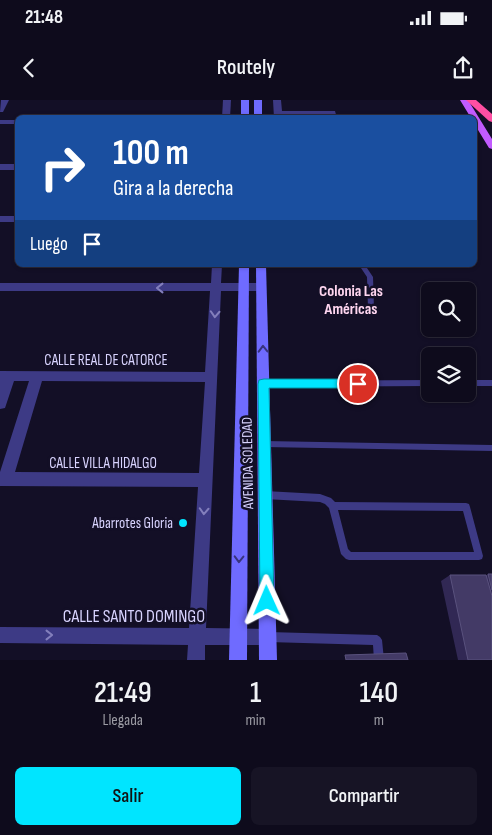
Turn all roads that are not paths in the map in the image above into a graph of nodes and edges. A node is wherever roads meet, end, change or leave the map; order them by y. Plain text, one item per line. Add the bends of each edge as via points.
1 (5, 100) edge
2 (227, 100) edge
3 (245, 100) edge
4 (258, 100) edge
5 (278, 100) edge
6 (464, 100) edge
7 (471, 100) edge
8 (0, 110) edge
9 (226, 115) edge
10 (245, 115) edge
11 (258, 115) edge
12 (278, 115) edge
13 (332, 115) edge
14 (473, 115) edge
15 (492, 119) edge
16 (477, 121) edge
17 (0, 122) edge
18 (15, 122) edge
19 (492, 146) edge
20 (0, 167) edge
21 (15, 167) edge
22 (0, 219) edge
23 (15, 219) edge
24 (218, 267) edge
25 (244, 267) edge
26 (261, 267) edge
27 (363, 267) edge
28 (0, 287) edge
29 (261, 287) junction
30 (216, 288) junction
31 (244, 288) junction
32 (371, 310) dead end
33 (4, 376) edge
34 (37, 376) junction
35 (212, 377) junction
36 (421, 383) edge
37 (476, 383) edge
38 (492, 383) edge
39 (264, 384) junction
40 (0, 404) edge
41 (264, 444) junction
42 (492, 448) edge
43 (3, 479) edge
44 (206, 480) junction
45 (265, 496) junction
46 (333, 506) junction
47 (0, 635) edge
48 (197, 636) junction
49 (238, 636) junction
50 (268, 637) junction
51 (196, 660) edge
52 (238, 660) edge
53 (268, 660) edge
54 (380, 660) edge

1 - 8 street
2 - 9 street
3 - 10 street
4 - 11 street
5 - 12 street
6 - 14 main road
7 - 15 highway
12 - 13 street
16 - 19 main road
17 - 18 street
20 - 21 street
22 - 23 street
24 - 30 street
25 - 31 street, AVENIDA SOLEDAD
26 - 29 street, AVENIDA SOLEDAD
27 - 32 lane via 370,276
30 -> 28 street
29 - 31 street
39 -> 29 street, AVENIDA SOLEDAD
30 - 31 street
30 -> 35 street
31 -> 49 street, AVENIDA SOLEDAD
33 - 34 street, CALLE REAL DE CATORCE
33 - 40 street
34 - 35 street, CALLE REAL DE CATORCE
34 - 43 street
35 - 44 street
36 - 39 lane
37 - 38 lane
39 - 41 street, AVENIDA SOLEDAD
41 - 42 lane
41 - 45 street, AVENIDA SOLEDAD
43 - 44 street, CALLE VILLA HIDALGO
44 -> 48 street
45 - 46 lane via 320,498
45 - 50 street, AVENIDA SOLEDAD
46 - 46 lane via 344,551 349,556 479,556 466,507
47 -> 48 street, CALLE SANTO DOMINGO
48 - 49 street, CALLE SANTO DOMINGO
48 - 51 street
49 - 50 street, CALLE SANTO DOMINGO
49 - 52 street, AVENIDA SOLEDAD
50 - 53 street, AVENIDA SOLEDAD
50 - 54 lane via 377,640

